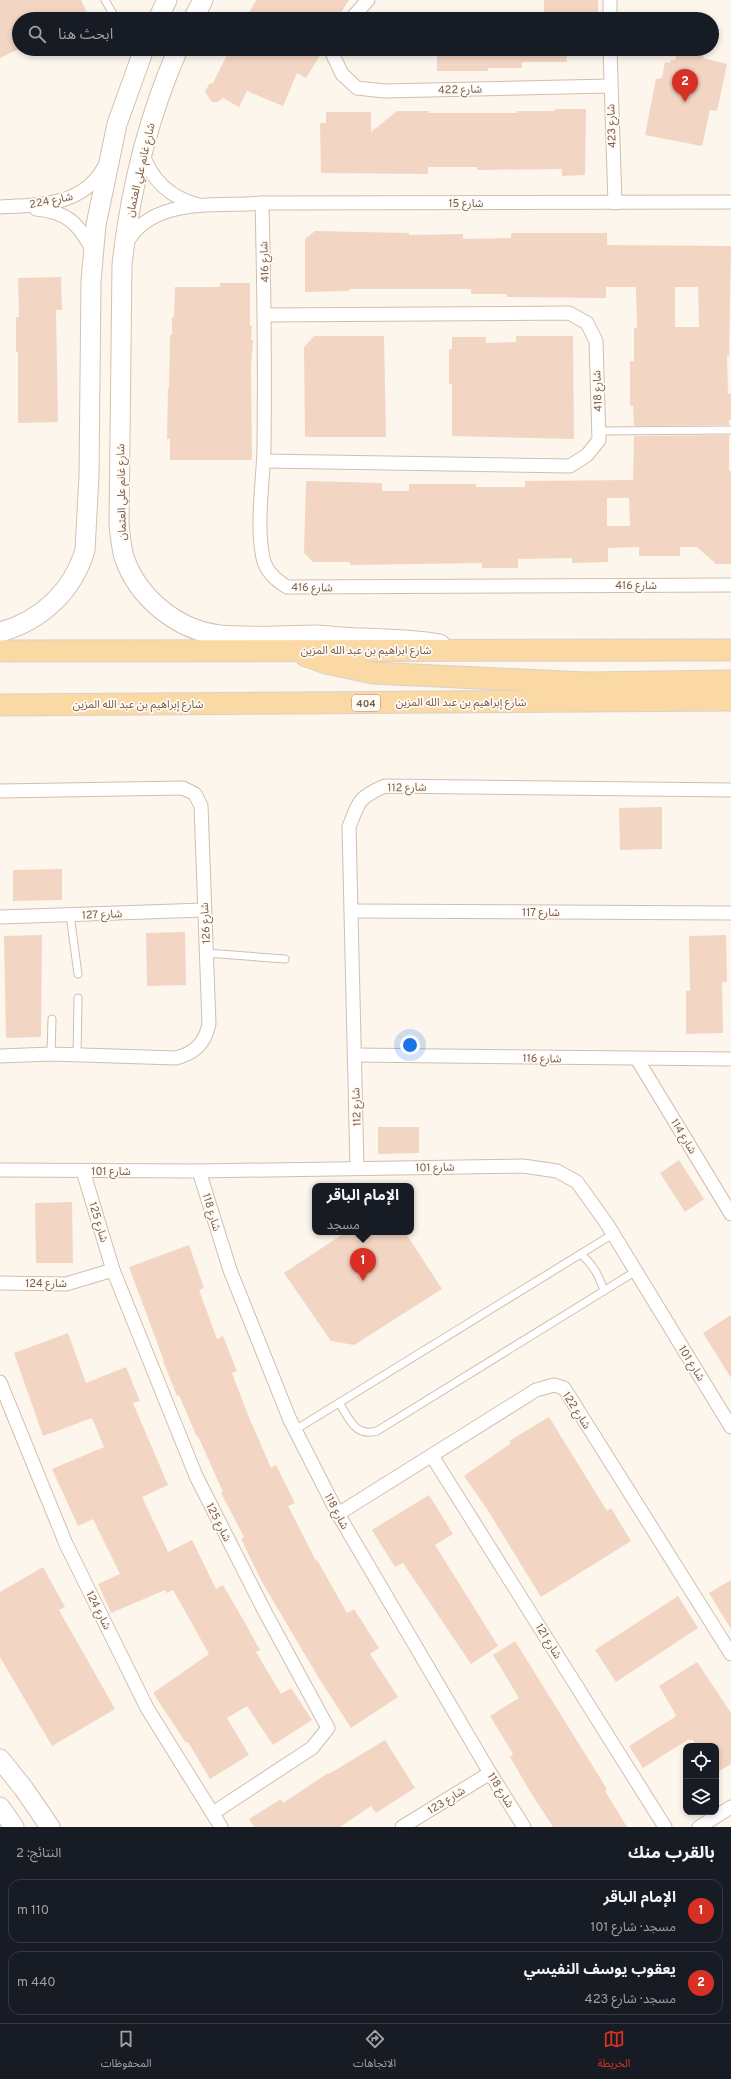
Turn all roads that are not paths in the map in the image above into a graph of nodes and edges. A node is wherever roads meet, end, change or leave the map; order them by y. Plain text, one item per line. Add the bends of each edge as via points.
1 (105, 0) edge
2 (167, 0) edge
3 (203, 0) edge
4 (368, 0) edge
5 (610, 0) edge
6 (112, 12) edge
7 (161, 12) edge
8 (197, 12) edge
9 (357, 12) edge
10 (610, 12) edge
11 (141, 56) edge
12 (175, 56) edge
13 (333, 56) edge
14 (610, 56) edge
15 (610, 86) junction
16 (142, 152) junction
17 (108, 158) junction
18 (731, 202) edge
19 (615, 203) junction
20 (262, 204) junction
21 (200, 205) junction
22 (0, 206) edge
23 (22, 206) junction
24 (124, 249) junction
25 (94, 252) junction
26 (266, 315) junction
27 (731, 430) edge
28 (599, 431) junction
29 (264, 461) junction
30 (119, 475) junction
31 (89, 476) junction
32 (731, 585) edge
33 (0, 632) edge
34 (290, 650) junction
35 (731, 650) edge
36 (0, 651) edge
37 (475, 651) junction
38 (731, 681) edge
39 (731, 700) edge
40 (0, 705) edge
41 (731, 790) edge
42 (0, 791) edge
43 (204, 910) junction
44 (352, 911) junction
45 (731, 913) edge
46 (70, 915) junction
47 (0, 917) edge
48 (206, 953) junction
49 (285, 959) dead end
50 (78, 974) dead end
51 (78, 998) dead end
52 (52, 1019) dead end
53 (51, 1054) junction
54 (354, 1055) junction
55 (0, 1056) edge
56 (77, 1056) junction
57 (637, 1059) junction
58 (731, 1059) edge
59 (358, 1168) junction
60 (0, 1170) edge
61 (83, 1171) junction
62 (199, 1171) junction
63 (731, 1214) edge
64 (613, 1234) junction
65 (581, 1254) junction
66 (113, 1270) junction
67 (636, 1271) junction
68 (0, 1283) edge
69 (604, 1291) junction
70 (0, 1382) edge
71 (339, 1403) junction
72 (731, 1427) edge
73 (295, 1430) junction
74 (432, 1456) junction
75 (338, 1514) junction
76 (731, 1654) edge
77 (0, 1759) edge
78 (490, 1773) junction
79 (731, 1807) edge
80 (213, 1813) junction
81 (50, 1827) edge
82 (221, 1827) edge
83 (402, 1827) edge
84 (524, 1827) edge
85 (666, 1827) edge
86 (699, 1827) edge

1 - 6 lane
2 - 7 street
3 - 8 street
4 - 9 street
5 - 10 street
11 - 17 street via 126,96
12 - 16 street, شارع غانم علي العثمان via 153,113
13 - 15 street, شارع 422 via 342,74 357,88 384,91
14 - 15 street, شارع 423
15 - 19 street, شارع 423
16 - 21 street, شارع 15 via 149,170 162,186 180,199
16 - 24 street, شارع غانم علي العثمان
17 - 23 street, شارع 224 via 100,176 79,195 61,201
17 - 25 street
18 - 19 street, شارع 15
19 - 20 street, شارع 15
20 - 21 street, شارع 15
20 - 26 street, شارع 416
21 - 24 street, شارع 15 via 165,211 154,216 135,231
22 - 23 street, شارع 224
23 - 25 street, شارع 224 via 50,210 65,216 80,229
24 - 30 street, شارع غانم علي العثمان via 120,299
25 - 31 street via 91,281
26 - 28 street, شارع 418 via 569,313 587,323 596,341
26 - 29 street, شارع 416
27 - 28 lane
28 - 29 street, شارع 418 via 599,440 587,455 570,466
29 - 32 street, شارع 416 via 260,541 263,560 273,577 287,587
30 - 31 street via 103,481
30 - 37 street, شارع غانم علي العثمان via 120,535 127,563 145,593 178,621 219,635 318,635 404,639
31 - 33 street via 87,538 77,572 62,594 44,611 24,623
34 - 36 main road, شارع ابراهيم بن عبد الله المزين
34 - 37 main road, شارع ابراهيم بن عبد الله المزين
34 - 38 main road via 326,663 373,673 586,683
35 - 37 main road, شارع ابراهيم بن عبد الله المزين
39 - 40 main road, شارع إبراهيم بن عبد الله المزين / 404
41 - 44 street, شارع 112 via 385,786 365,795 357,806 349,827
42 - 43 street, شارع 126 via 184,788 190,790 201,806
43 - 46 street, شارع 127
43 - 48 street, شارع 126
44 - 45 street, شارع 117
44 - 54 street, شارع 112
46 - 47 street, شارع 127
46 - 50 lane
48 - 49 lane
48 - 56 street, شارع 126 via 209,1024 206,1034 195,1050 176,1058
51 - 56 lane
52 - 53 lane
53 - 55 street, شارع 126
53 - 56 street, شارع 126
54 - 57 street, شارع 116
54 - 59 street, شارع 112
57 - 58 street, شارع 116
57 - 63 street, شارع 114
59 - 62 street, شارع 101
59 - 64 street, شارع 101 via 523,1166 558,1172 577,1182
60 - 61 street, شارع 101
61 - 62 street, شارع 101
61 - 66 street, شارع 125
62 - 73 street, شارع 118 via 230,1270
64 - 65 lane
64 - 67 street, شارع 101
65 - 69 lane via 600,1277
65 - 71 lane
66 - 68 street, شارع 124 via 66,1284
66 - 80 street, شارع 125 via 196,1476 264,1612 328,1728 312,1748
67 - 69 lane
67 - 72 street, شارع 101
69 - 71 lane via 377,1431 361,1432 355,1428
70 - 80 street, شارع 124 via 69,1552 147,1708
71 - 73 lane
73 - 75 street, شارع 118
74 - 75 street, شارع 122
74 - 76 street, شارع 122 via 536,1390 554,1385 564,1388
74 - 85 street, شارع 121
75 - 78 street, شارع 118
77 - 81 street
78 - 83 street, شارع 123
78 - 84 street, شارع 118
79 - 86 street
80 - 82 street, شارع 124

